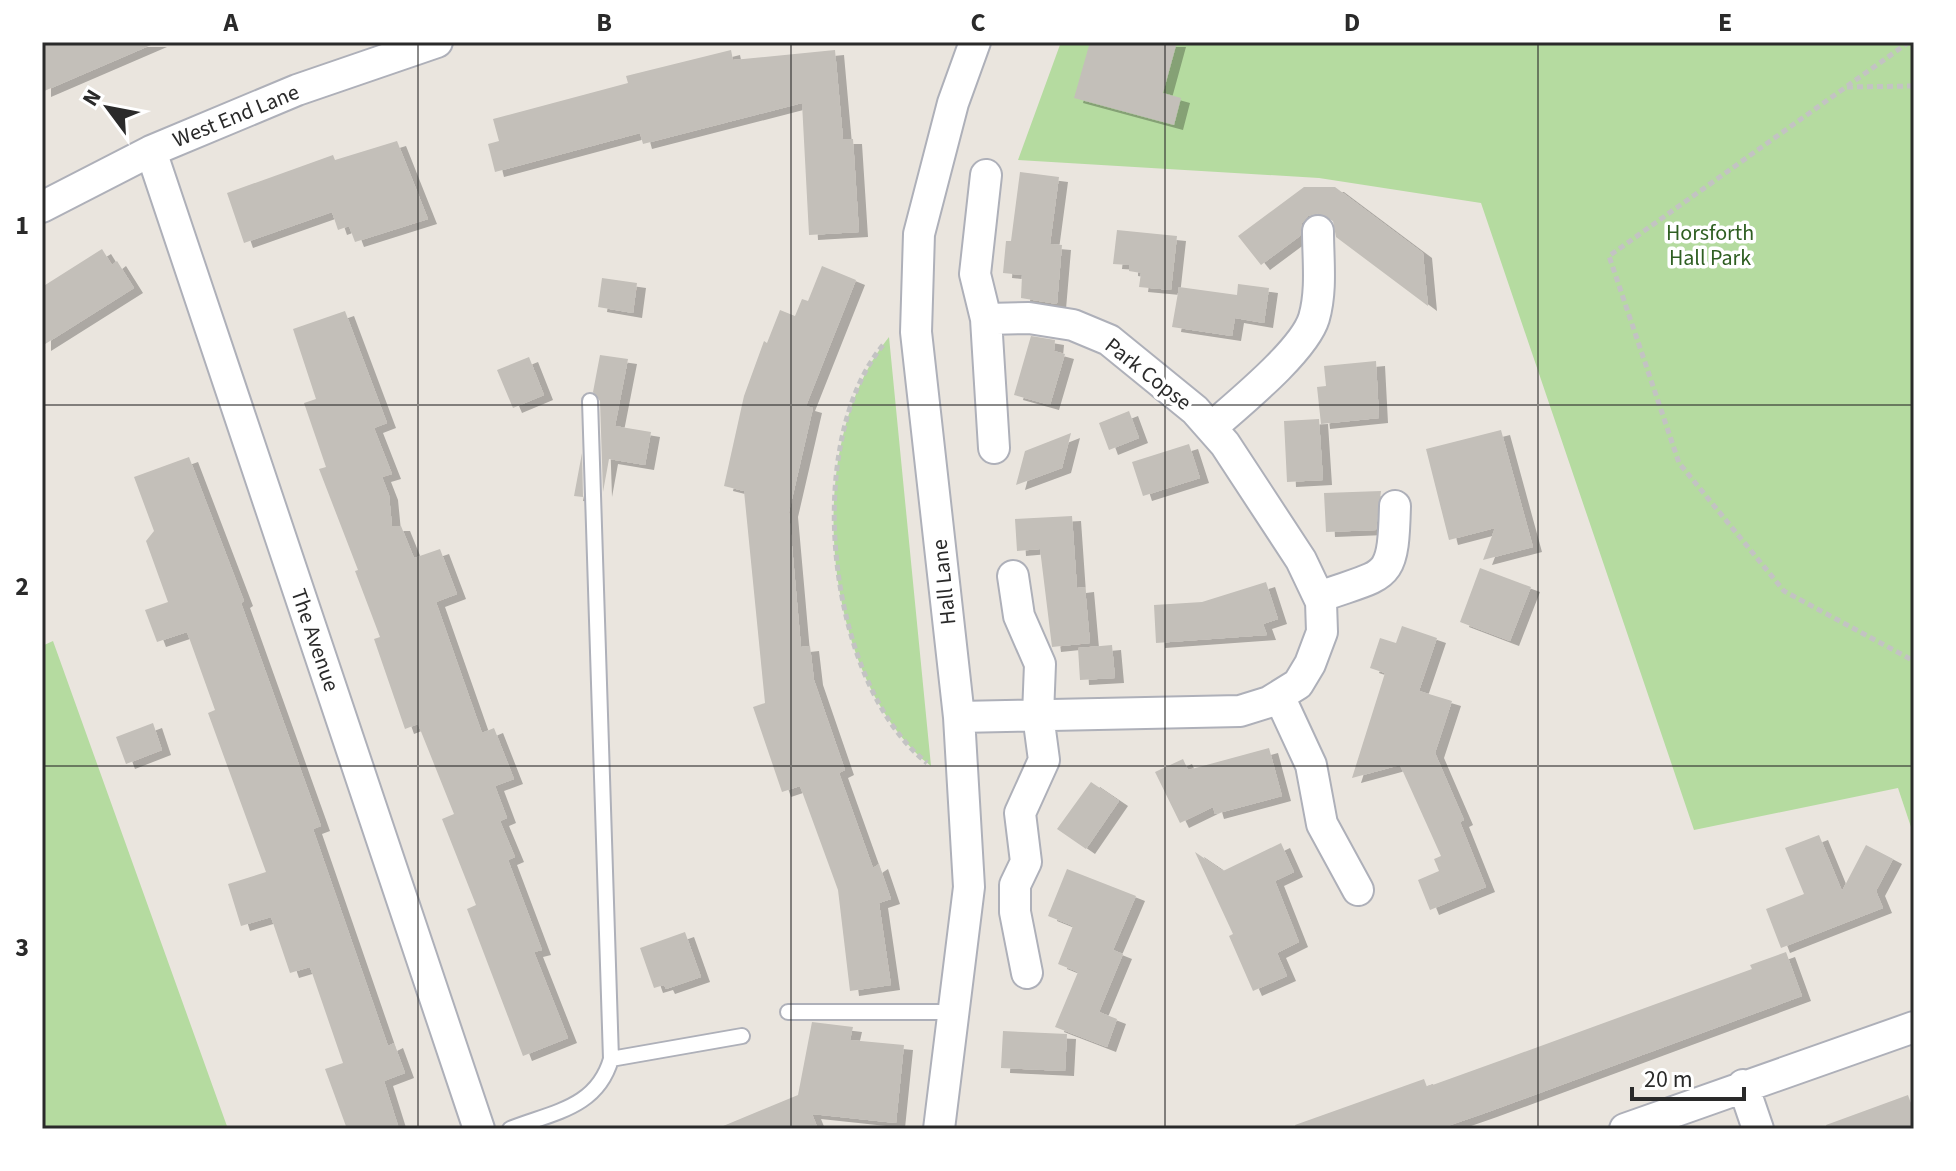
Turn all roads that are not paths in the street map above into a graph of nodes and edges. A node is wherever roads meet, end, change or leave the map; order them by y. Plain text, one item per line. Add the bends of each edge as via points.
1 (437, 42) edge
2 (975, 42) edge
3 (151, 151) junction
4 (986, 175) dead end
5 (42, 207) edge
6 (1318, 231) dead end
7 (986, 319) junction
8 (590, 401) dead end
9 (1211, 428) junction
10 (994, 448) dead end
11 (1395, 506) dead end
12 (1418, 565) dead end
13 (1013, 576) dead end
14 (1376, 576) junction
15 (1319, 597) junction
16 (1279, 696) junction
17 (1038, 715) junction
18 (959, 717) junction
19 (1358, 890) dead end
20 (1027, 973) dead end
21 (788, 1012) dead end
22 (953, 1012) junction
23 (1914, 1027) edge
24 (742, 1036) dead end
25 (611, 1059) junction
26 (1743, 1085) junction
27 (479, 1129) edge
28 (510, 1129) edge
29 (939, 1129) edge
30 (1625, 1129) edge
31 (1758, 1129) edge

1 - 3 street, West End Lane via 297,90
2 - 18 street, Hall Lane via 953,103 919,234 916,332
3 - 5 street, West End Lane
3 - 27 street, The Avenue
4 - 7 street via 975,274
6 - 9 street, Park Copse via 1319,294 1313,322 1262,382
7 - 9 street, Park Copse via 1029,318 1109,340
7 - 10 street
8 - 25 lane
9 - 15 street, Park Copse via 1301,560
11 - 14 street via 1394,553
12 - 14 street
13 - 17 street via 1019,616 1040,664
14 - 15 street
15 - 16 street, Park Copse via 1322,632 1310,664 1298,684
16 - 17 street, Park Copse via 1240,711
16 - 19 street via 1311,765 1322,824
17 - 18 street, Park Copse
17 - 20 street via 1044,760 1020,813 1026,862 1015,885
18 - 22 street, Hall Lane via 969,887
21 - 22 lane
22 - 29 street, Hall Lane
23 - 26 street
24 - 25 lane
25 - 28 lane via 605,1081 590,1097
26 - 30 street
26 - 31 street

